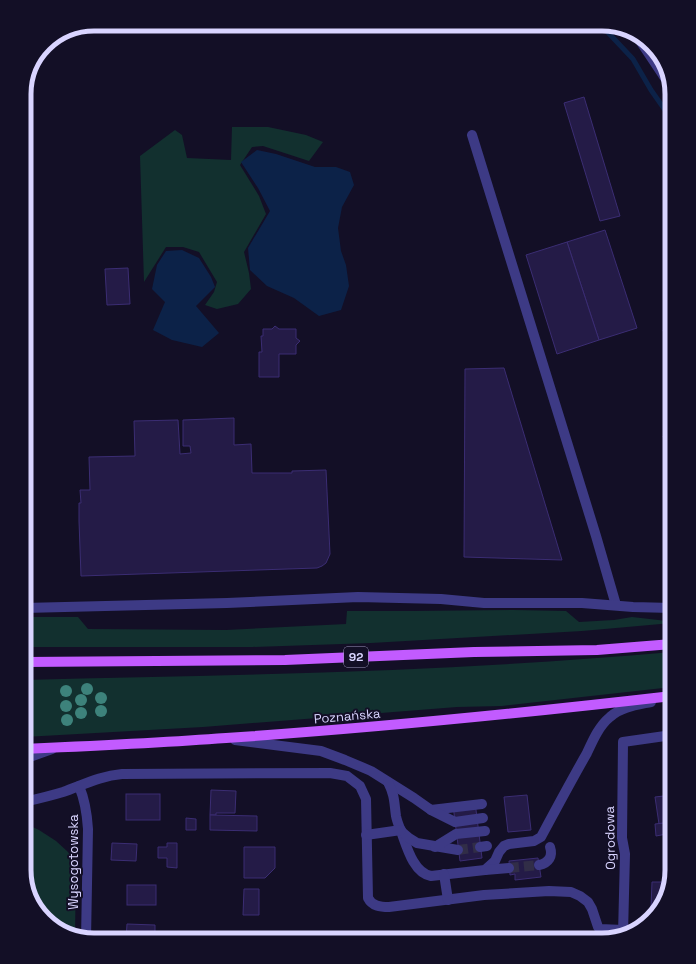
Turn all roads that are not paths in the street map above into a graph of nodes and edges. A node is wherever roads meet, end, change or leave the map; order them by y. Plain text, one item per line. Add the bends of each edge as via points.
1 (647, 51) edge
2 (660, 71) edge
3 (472, 135) dead end
4 (616, 606) junction
5 (31, 608) edge
6 (665, 608) edge
7 (665, 645) edge
8 (31, 660) edge
9 (31, 662) edge
10 (40, 662) junction
11 (665, 697) edge
12 (665, 698) edge
13 (665, 736) edge
14 (225, 738) junction
15 (58, 747) junction
16 (31, 749) edge
17 (31, 757) edge
18 (388, 782) junction
19 (79, 786) junction
20 (31, 800) edge
21 (482, 804) dead end
22 (431, 810) junction
23 (484, 818) dead end
24 (401, 830) junction
25 (485, 831) dead end
26 (366, 835) junction
27 (435, 847) junction
28 (550, 847) dead end
29 (458, 850) tunnel mouth
30 (539, 865) tunnel mouth
31 (509, 868) tunnel mouth
32 (485, 870) junction
33 (444, 874) junction
34 (448, 900) junction
35 (623, 929) edge
36 (617, 931) edge
37 (86, 933) edge

1 - 2 street
3 - 4 street
4 - 5 street via 358,597
4 - 6 street
7 - 10 main road, 92 via 597,650 285,660
8 - 10 street
9 - 10 main road, 92
11 - 14 main road, Poznańska via 435,721
12 - 32 street via 629,707 611,716 603,724 541,837 534,841 504,846 495,861
13 - 35 street, Ogrodowa via 622,742 622,838 625,854
14 - 15 main road, Poznańska
14 - 18 street via 321,751 359,765
15 - 16 main road, Poznańska
15 - 17 street
18 - 22 street
18 - 24 street via 394,796 396,816
19 - 20 street
19 - 26 street via 122,774 330,773 347,776 360,786 366,799
19 - 37 street, Wysogotowska via 87,813
21 - 22 street
22 - 23 street via 455,822
24 - 26 street
24 - 27 street via 417,843
24 - 33 street via 415,864 427,875
25 - 27 street via 456,834
26 - 34 street via 369,901 376,906 389,907
27 - 29 street
28 - 30 street via 548,861
31 - 32 street
32 - 33 street
33 - 34 street
34 - 36 street via 549,891 571,892 588,902 600,929

